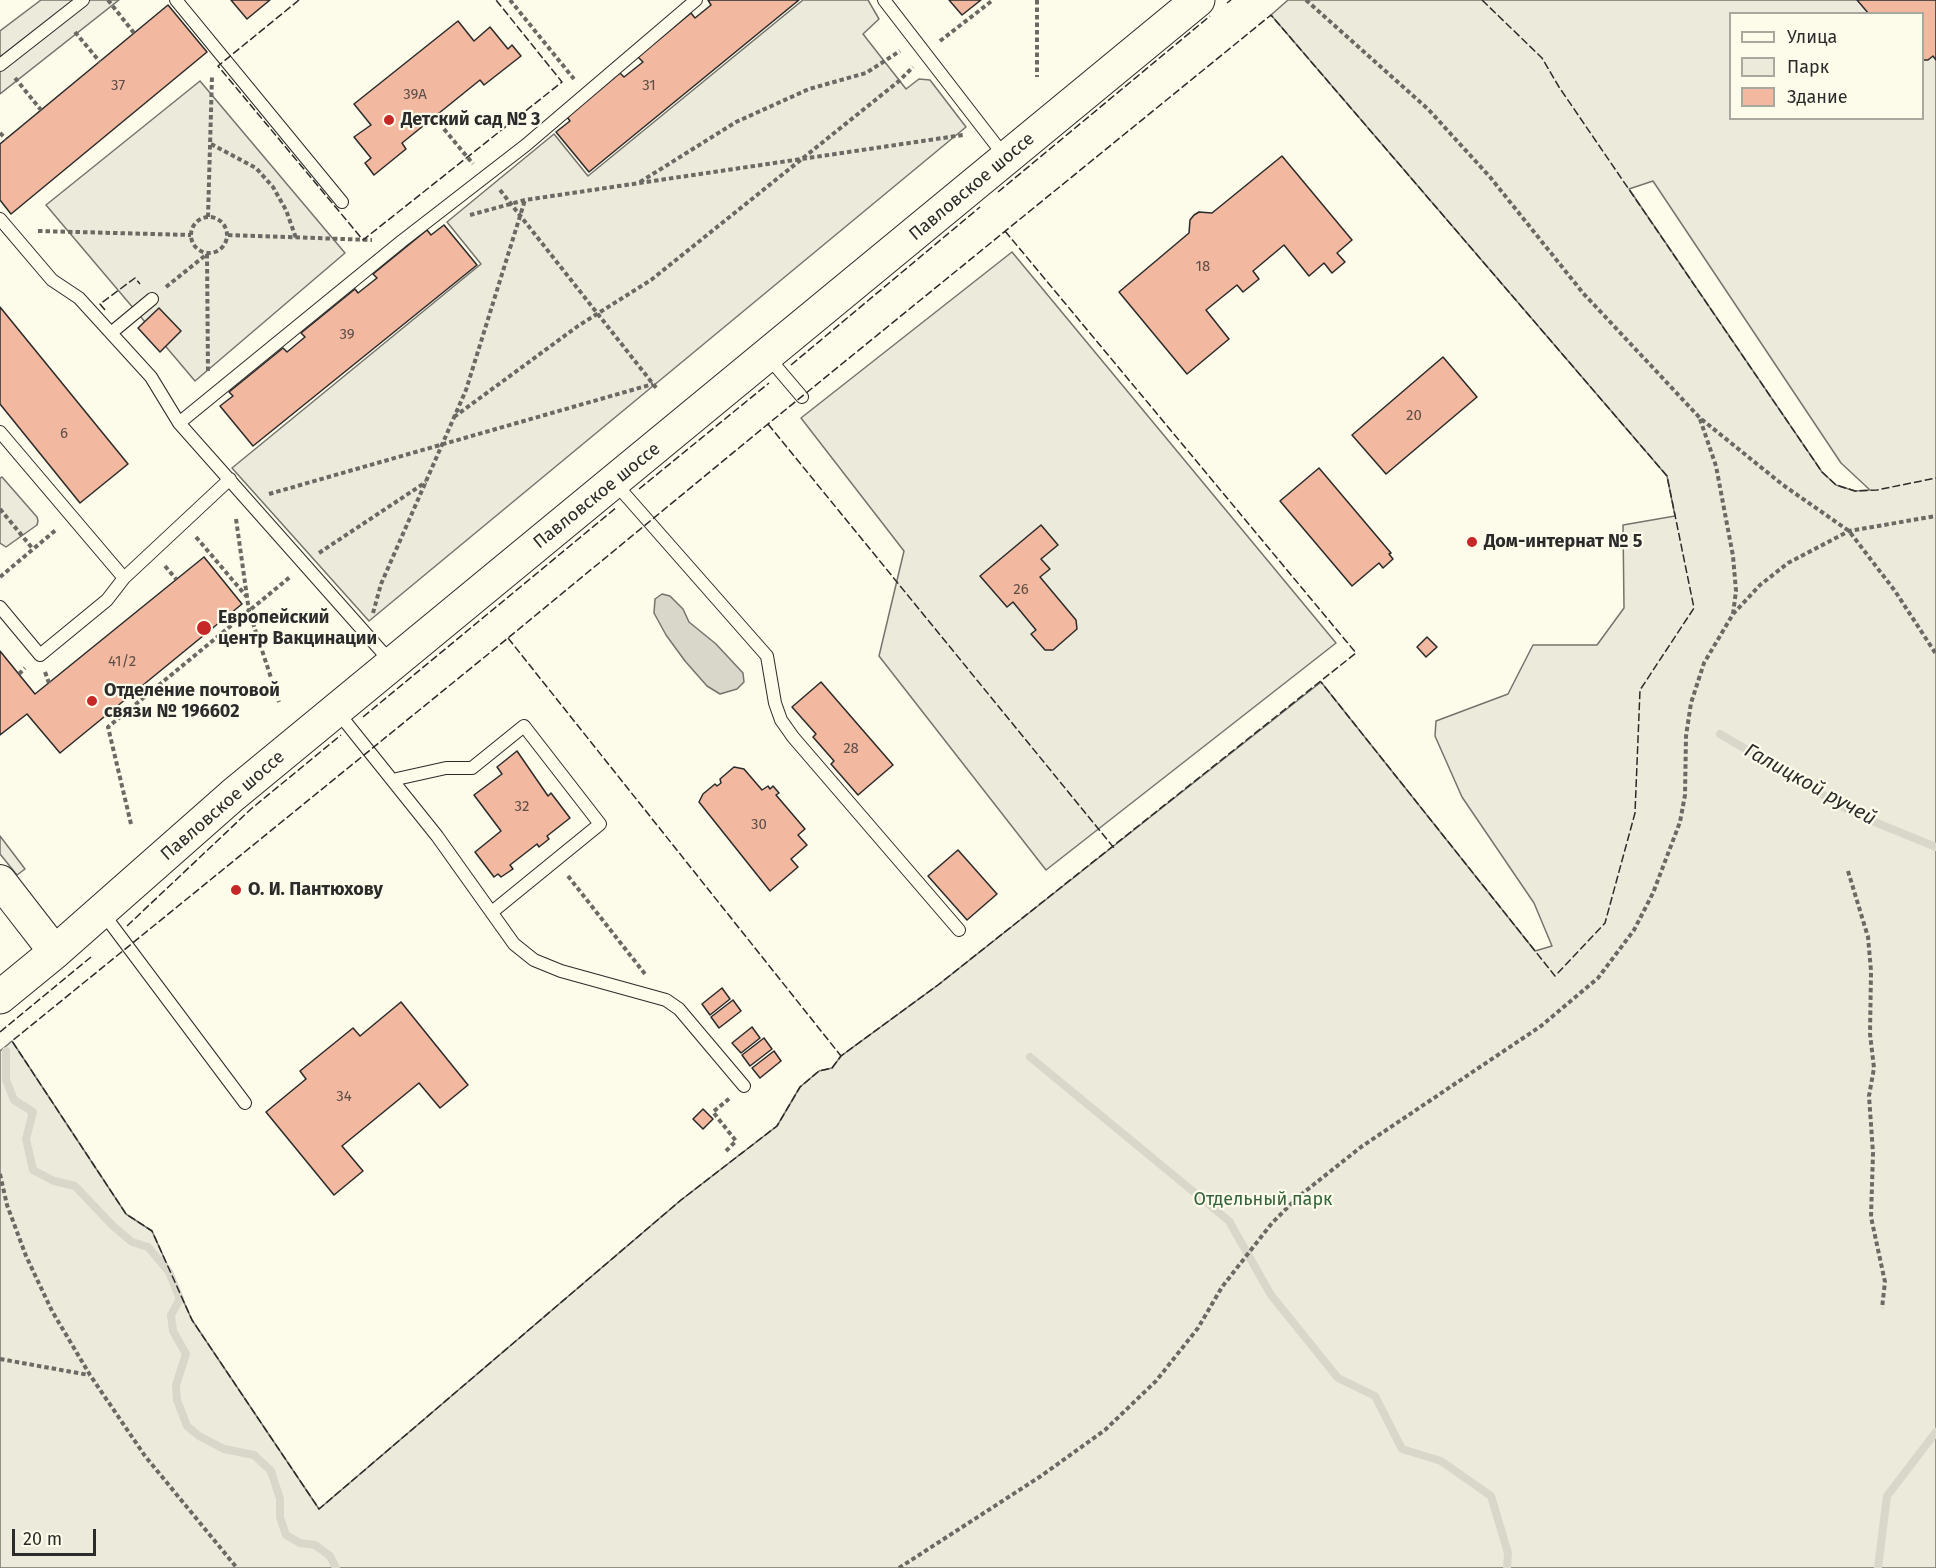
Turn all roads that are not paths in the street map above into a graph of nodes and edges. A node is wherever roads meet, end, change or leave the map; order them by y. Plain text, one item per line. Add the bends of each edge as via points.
1 (83, 0) edge
2 (176, 0) edge
3 (696, 0) edge
4 (884, 0) edge
5 (1198, 0) edge
6 (1, 64) edge
7 (1006, 158) junction
8 (342, 202) dead end
9 (0, 219) edge
10 (152, 299) road end
11 (111, 333) junction
12 (767, 356) junction
13 (802, 397) dead end
14 (179, 423) junction
15 (0, 432) edge
16 (230, 479) junction
17 (614, 482) junction
18 (124, 578) junction
19 (0, 607) edge
20 (392, 664) junction
21 (336, 710) junction
22 (392, 780) junction
23 (0, 881) edge
24 (102, 911) junction
25 (492, 912) junction
26 (959, 930) dead end
27 (55, 952) junction
28 (0, 997) edge
29 (744, 1086) road end
30 (245, 1103) dead end

1 - 6 lane
2 - 8 lane
3 - 14 lane via 486,177
4 - 7 lane
5 - 7 main road, Павловское шоссе
7 - 12 main road, Павловское шоссе
9 - 11 lane via 52,280 80,298
10 - 11 lane
11 - 14 lane via 150,377
12 - 13 lane
12 - 17 main road, Павловское шоссе
14 - 16 lane
15 - 18 lane
16 - 18 lane
16 - 20 lane
17 - 20 main road, Павловское шоссе
17 - 26 lane via 767,656 781,720
18 - 19 lane via 106,600 40,655
20 - 21 main road, Павловское шоссе
21 - 22 lane
21 - 24 main road, Павловское шоссе
22 - 25 lane
22 - 25 lane via 446,768 472,768 524,726 600,824
23 - 27 street
24 - 27 main road, Павловское шоссе
24 - 30 lane
25 - 29 lane via 514,944 534,960 666,1000 679,1009
27 - 28 main road, Павловское шоссе

